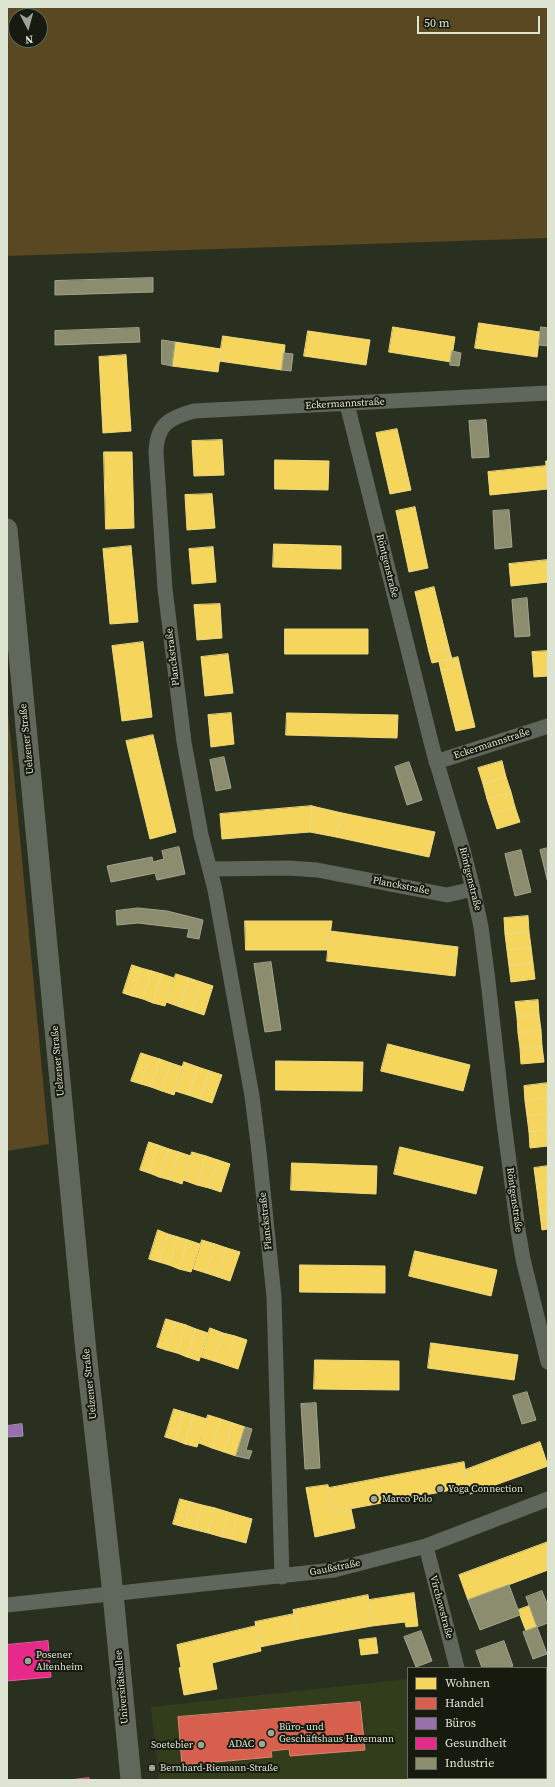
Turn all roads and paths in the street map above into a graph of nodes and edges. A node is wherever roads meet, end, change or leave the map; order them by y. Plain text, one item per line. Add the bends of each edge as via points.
1 (548, 393) edge
2 (347, 404) junction
3 (156, 442) joint
4 (7, 529) edge
5 (548, 726) edge
6 (436, 762) junction
7 (210, 869) junction
8 (473, 889) junction
9 (548, 1362) edge
10 (548, 1499) edge
11 (426, 1546) junction
12 (282, 1577) junction
13 (113, 1594) junction
14 (7, 1605) edge
15 (457, 1667) edge
16 (131, 1780) edge

1 - 2 street, Eckermannstraße
2 - 3 street, Eckermannstraße via 194,411 170,420 158,434
2 - 6 street, Röntgenstraße
3 - 7 street, Planckstraße via 163,567 177,690 190,776
4 - 13 main road, Uelzener Straße via 85,1344
5 - 6 street, Eckermannstraße
6 - 8 street, Röntgenstraße
7 - 8 street, Planckstraße via 317,870 447,895
7 - 12 street, Planckstraße via 253,1106 273,1287
8 - 9 street, Röntgenstraße via 481,927 518,1230
10 - 11 street, Gaußstraße
11 - 12 street, Gaußstraße via 334,1570
11 - 15 street, Virchowstraße
12 - 13 street, Gaußstraße
13 - 14 street, Gaußstraße
13 - 16 main road, Universitätsallee

